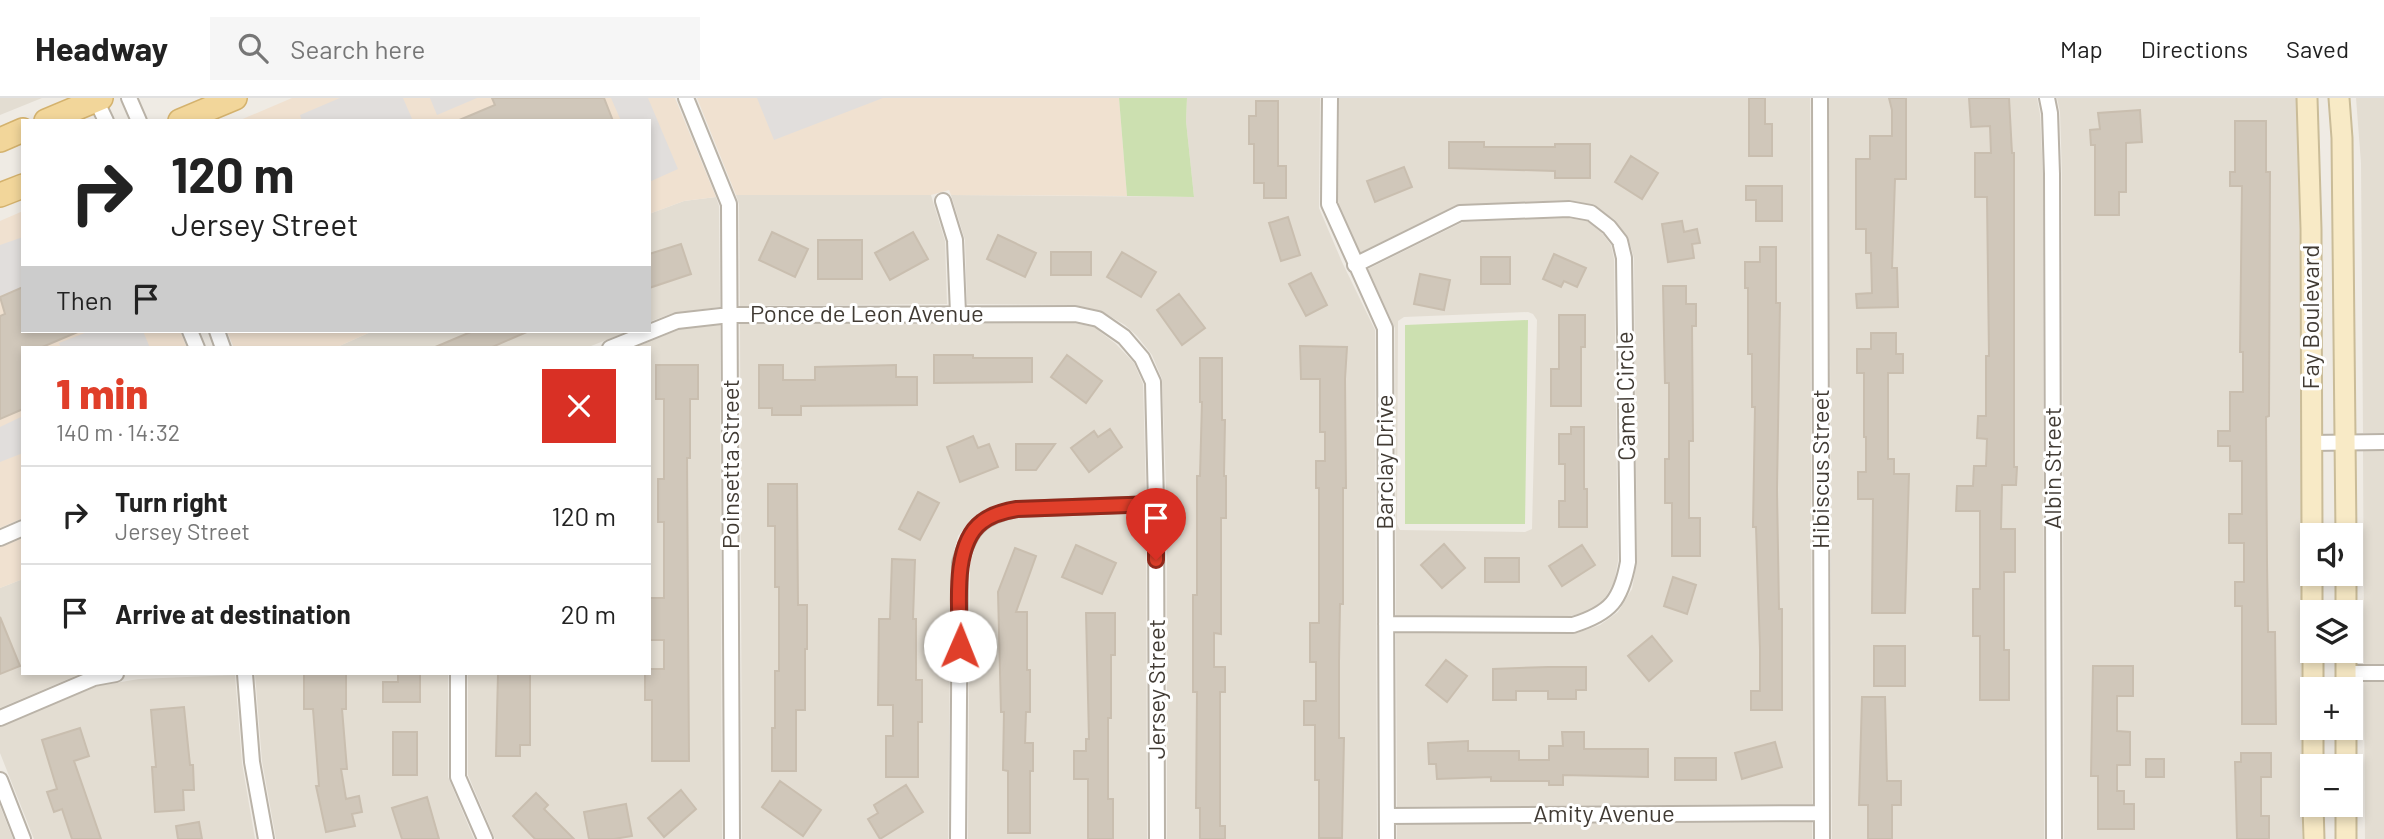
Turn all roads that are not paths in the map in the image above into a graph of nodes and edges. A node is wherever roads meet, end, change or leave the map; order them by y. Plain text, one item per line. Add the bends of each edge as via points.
1 (128, 98) edge
2 (235, 98) edge
3 (686, 98) edge
4 (1330, 98) edge
5 (1819, 98) edge
6 (2047, 98) edge
7 (2306, 98) edge
8 (2339, 98) edge
9 (101, 106) edge
10 (53, 119) edge
11 (138, 119) edge
12 (185, 119) edge
13 (21, 131) edge
14 (0, 140) edge
15 (21, 187) edge
16 (0, 195) edge
17 (943, 201) dead end
18 (1355, 265) junction
19 (958, 313) junction
20 (730, 315) junction
21 (651, 331) edge
22 (647, 333) edge
23 (1124, 337) joint
24 (615, 346) edge
25 (2384, 442) edge
26 (2311, 443) junction
27 (2346, 443) junction
28 (1156, 504) junction
29 (2312, 523) edge
30 (2346, 523) edge
31 (21, 529) edge
32 (0, 538) edge
33 (1386, 624) junction
34 (2384, 673) edge
35 (110, 675) edge
36 (245, 675) edge
37 (458, 675) edge
38 (2363, 677) edge
39 (0, 718) edge
40 (0, 780) edge
41 (1822, 813) junction
42 (1387, 816) junction
43 (2313, 817) edge
44 (2346, 817) edge
45 (23, 839) edge
46 (266, 839) edge
47 (485, 839) edge
48 (732, 839) edge
49 (958, 839) edge
50 (1157, 839) edge
51 (1387, 839) edge
52 (1822, 839) edge
53 (2054, 839) edge
54 (2314, 839) edge
55 (2346, 839) edge

1 - 11 street
2 - 12 main road
3 - 20 street, Poinsetta Street via 729,204
4 - 18 street, Barclay Drive via 1329,204
5 - 41 street, Hibiscus Street
6 - 53 street, Albin Street via 2053,187
7 - 26 main road, Fay Boulevard
8 - 27 main road, Fay Boulevard
9 - 10 main road
13 - 14 main road
15 - 16 main road
17 - 19 street via 955,240
18 - 33 street, Barclay Drive via 1385,328
18 - 33 street, Camel Circle via 1460,213 1569,209 1591,214 1609,227 1620,241 1624,258 1628,562 1612,606 1573,625
19 - 20 street, Ponce de Leon Avenue
19 - 23 street, Ponce de Leon Avenue via 1075,314 1098,319
20 - 21 street, Ponce de Leon Avenue via 677,321
20 - 48 street, Poinsetta Street
22 - 24 street, Ponce de Leon Avenue
23 - 28 street, Jersey Street via 1142,358 1153,382
25 - 27 street
26 - 27 street
26 - 29 main road, Fay Boulevard
27 - 30 main road, Fay Boulevard
28 - 49 street via 1017,509 980,523 967,541 960,563
28 - 50 street, Jersey Street
31 - 32 street
33 - 42 street, Barclay Drive
34 - 38 street
35 - 39 street
36 - 46 street via 252,762
37 - 47 street via 458,777
40 - 45 street
41 - 42 street, Amity Avenue
41 - 52 street, Hibiscus Street
42 - 51 street, Barclay Drive
43 - 54 main road
44 - 55 main road

